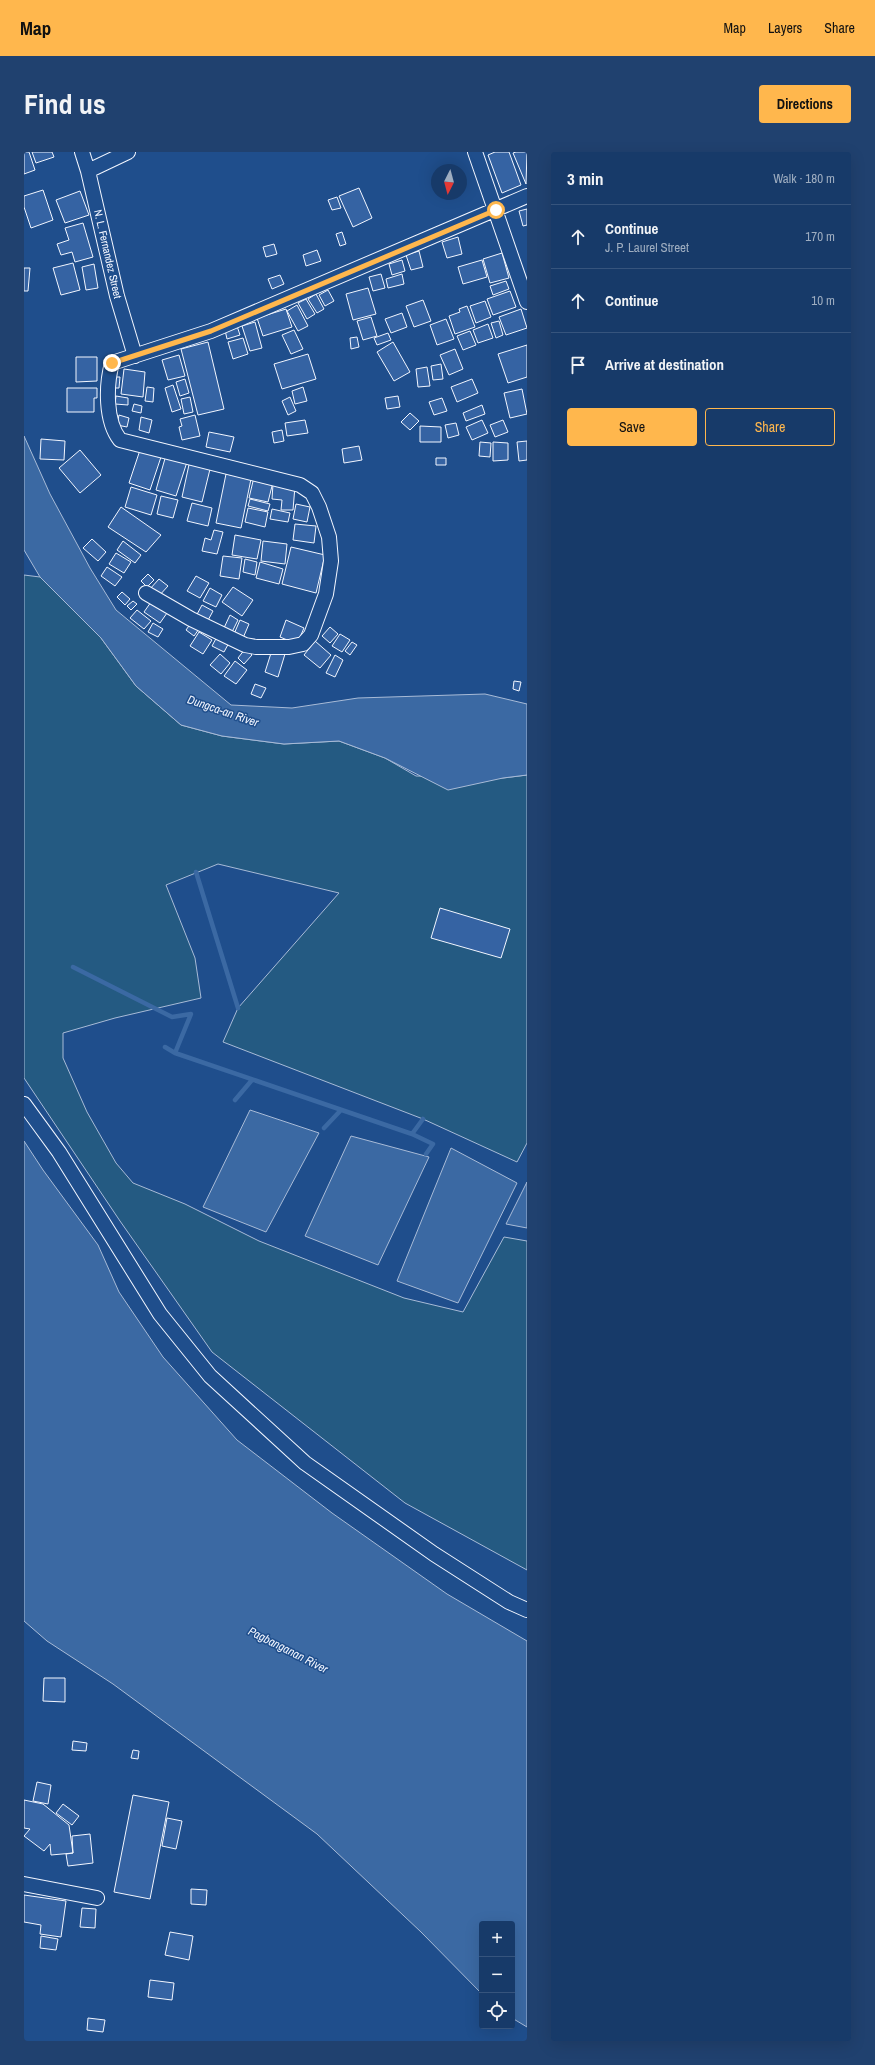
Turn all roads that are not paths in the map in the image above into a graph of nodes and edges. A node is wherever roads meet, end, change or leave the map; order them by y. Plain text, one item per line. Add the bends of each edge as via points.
1 (82, 152) edge
2 (128, 152) edge
3 (476, 152) edge
4 (88, 171) junction
5 (527, 196) edge
6 (496, 210) junction
7 (527, 302) edge
8 (135, 356) junction
9 (146, 593) dead end
10 (24, 1104) edge
11 (527, 1610) edge
12 (24, 1884) edge
13 (97, 1898) dead end

1 - 4 street, N. L. Fernandez Street
2 - 4 street
3 - 6 street
4 - 8 street, N. L. Fernandez Street via 117,296
5 - 6 street
6 - 7 street
6 - 8 street via 211,331
8 - 9 street via 112,363 110,373 109,416 114,432 120,440 300,485 312,493 319,507 329,537 331,561 326,594 311,635 303,644 289,647 245,645 191,619
10 - 11 street via 59,1152 160,1314 210,1376 305,1463 434,1554 509,1602
12 - 13 street

